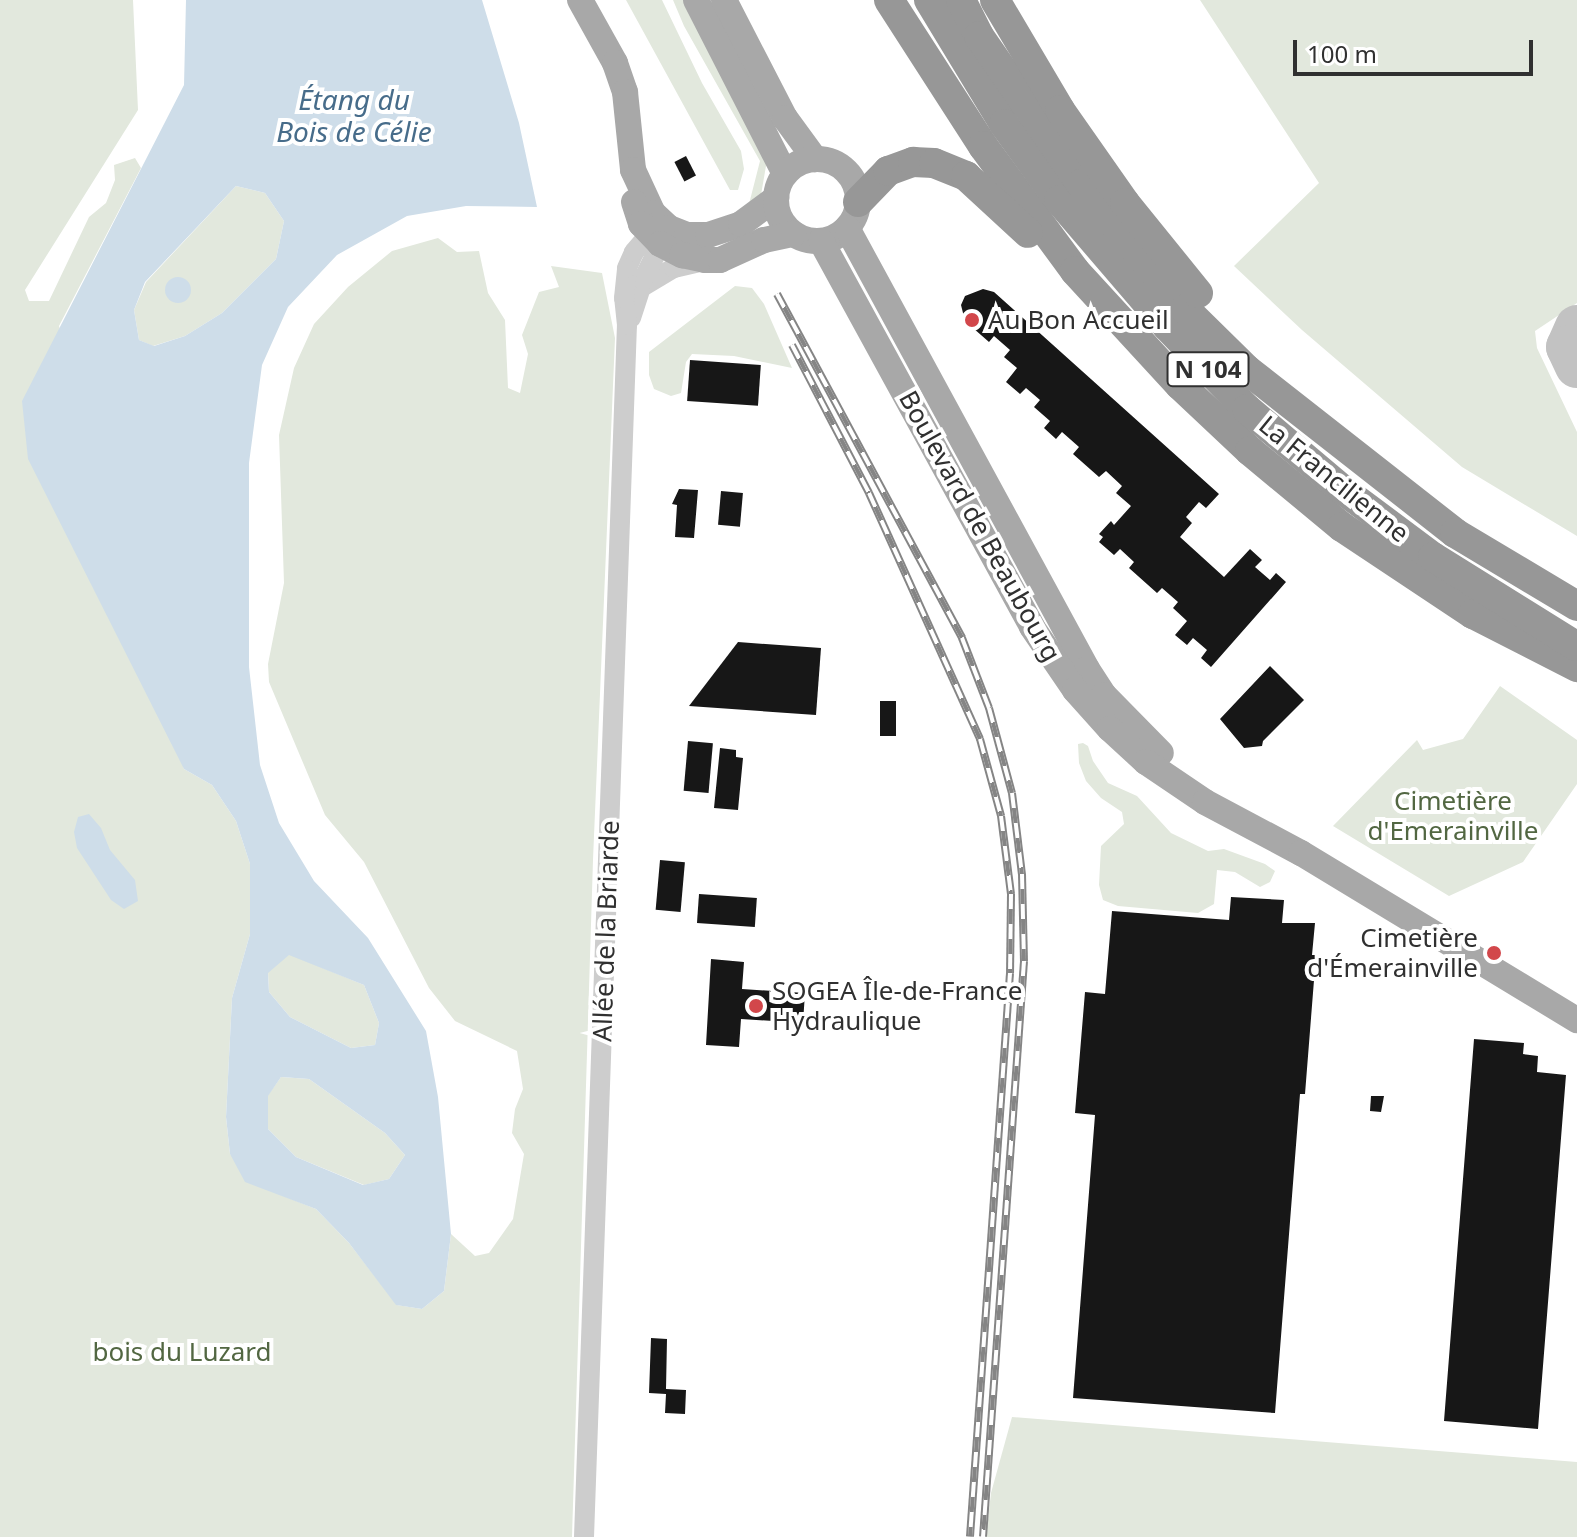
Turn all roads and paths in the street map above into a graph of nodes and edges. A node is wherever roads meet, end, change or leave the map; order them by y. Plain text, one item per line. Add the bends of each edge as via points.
1 (580, 0) edge
2 (696, 0) edge
3 (724, 0) edge
4 (889, 0) edge
5 (929, 0) edge
6 (961, 0) edge
7 (995, 0) edge
8 (815, 159) junction
9 (780, 186) junction
10 (852, 215) junction
11 (793, 234) junction
12 (659, 236) junction
13 (821, 241) junction
14 (705, 260) junction
15 (1075, 271) junction
16 (642, 287) junction
17 (627, 325) junction
18 (1278, 393) junction
19 (1577, 606) edge
20 (1577, 646) edge
21 (1577, 667) edge
22 (1301, 853) junction
23 (1577, 1020) edge
24 (584, 1537) edge

1 - 12 main road via 625,92 636,211
2 - 9 main road
3 - 8 main road via 785,118
4 - 15 highway via 983,146
5 - 20 highway, La Francilienne / N 104 via 1004,124 1059,200 1247,409 1433,557
6 - 18 highway, La Francilienne / N 104 via 1029,111 1133,249 1195,319
7 - 18 highway via 1060,110 1125,203 1202,298 1261,360
8 - 9 main road via 804,161
8 - 10 main road via 843,169 851,178
9 - 11 main road via 783,224
9 - 12 main road via 752,217 723,232
10 - 13 main road
10 - 15 highway via 888,171 923,161 951,168 988,193 1051,260
10 - 22 main road, Boulevard de Beaubourg via 1072,644 1104,695 1179,768
11 - 13 main road
11 - 14 main road via 764,240 720,260
12 - 14 main road via 682,255
12 - 16 street, Allée de la Briarde
12 - 17 street, Allée de la Briarde via 634,252 627,268
13 - 22 main road, Boulevard de Beaubourg via 1032,627 1075,690 1122,741 1175,783
14 - 16 street via 674,268
15 - 21 highway via 1180,385 1342,527 1473,614
16 - 17 street, Allée de la Briarde
17 - 24 street, Allée de la Briarde
18 - 19 highway, La Francilienne / N 104 via 1455,533
22 - 23 main road, Boulevard de Beaubourg

